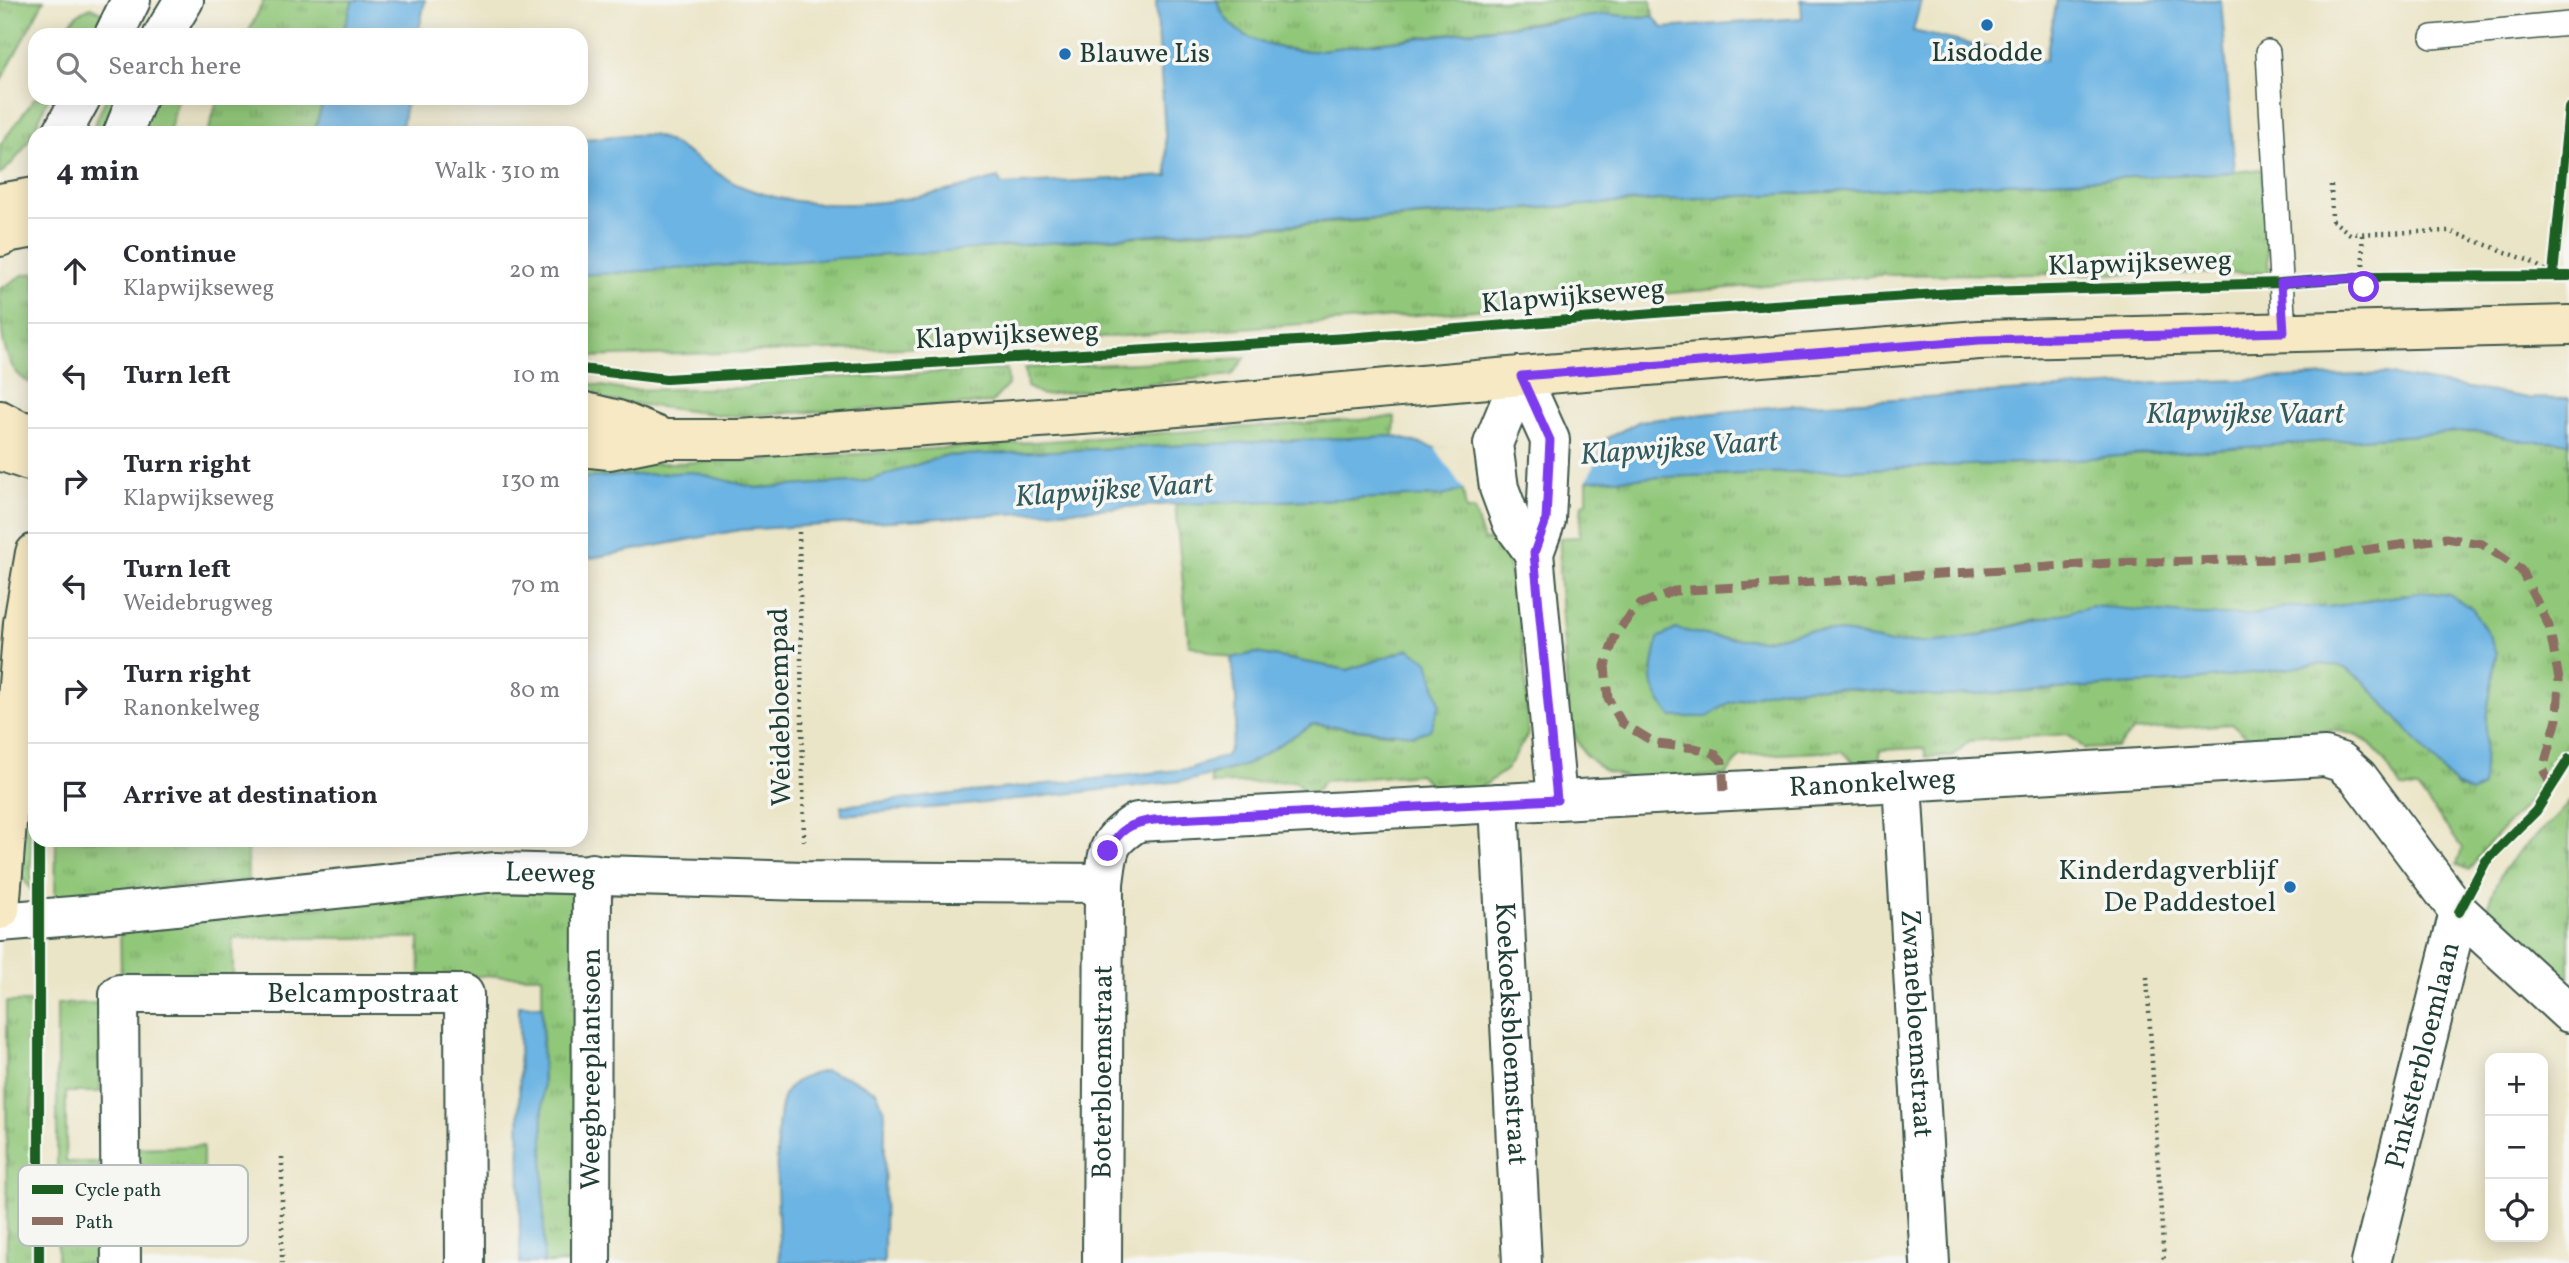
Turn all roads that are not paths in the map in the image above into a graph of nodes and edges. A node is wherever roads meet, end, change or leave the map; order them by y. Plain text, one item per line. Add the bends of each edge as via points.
1 (131, 0) edge
2 (184, 0) edge
3 (2569, 24) edge
4 (117, 28) edge
5 (167, 28) edge
6 (2432, 37) dead end
7 (2268, 52) dead end
8 (77, 105) edge
9 (134, 105) edge
10 (66, 126) edge
11 (126, 126) edge
12 (2569, 325) edge
13 (2284, 332) junction
14 (1521, 376) junction
15 (588, 413) edge
16 (0, 420) edge
17 (28, 432) edge
18 (664, 439) junction
19 (588, 448) edge
20 (0, 451) edge
21 (28, 461) edge
22 (1534, 553) junction
23 (28, 593) edge
24 (1902, 782) junction
25 (1557, 800) junction
26 (1499, 803) junction
27 (592, 873) junction
28 (1104, 883) junction
29 (0, 910) edge
30 (2459, 912) junction
31 (0, 922) edge
32 (2569, 1013) edge
33 (120, 1165) edge
34 (465, 1263) edge
35 (591, 1263) edge
36 (1102, 1263) edge
37 (1522, 1263) edge
38 (1930, 1263) edge
39 (2371, 1263) edge

1 - 4 street
2 - 5 street
3 - 6 lane
7 - 13 lane
8 - 10 street
9 - 11 street
12 - 13 main road
13 - 14 main road via 1979,340
14 - 18 main road via 1098,414 740,439
14 - 22 street via 1550,440 1546,520
14 - 22 street via 1493,444 1499,488 1512,523
15 - 18 main road
16 - 17 main road
18 - 19 main road via 610,450
20 - 21 main road
22 - 25 street
23 - 29 main road
24 - 25 street, Ranonkelweg
24 - 30 street, Ranonkelweg via 2325,757 2341,762 2358,777
24 - 38 street, Zwanebloemstraat
25 - 26 street, Ranonkelweg
26 - 28 street, Ranonkelweg via 1137,822 1115,836
26 - 37 street, Koekoeksbloemstraat
27 - 28 street, Leeweg via 804,881
27 - 31 street, Leeweg via 495,872
27 - 35 street, Weegbreeplantsoen
28 - 36 street, Boterbloemstraat
30 - 32 street, Ranonkelweg
30 - 39 street, Pinksterbloemlaan
33 - 34 street, Belcampostraat via 119,994 464,994

